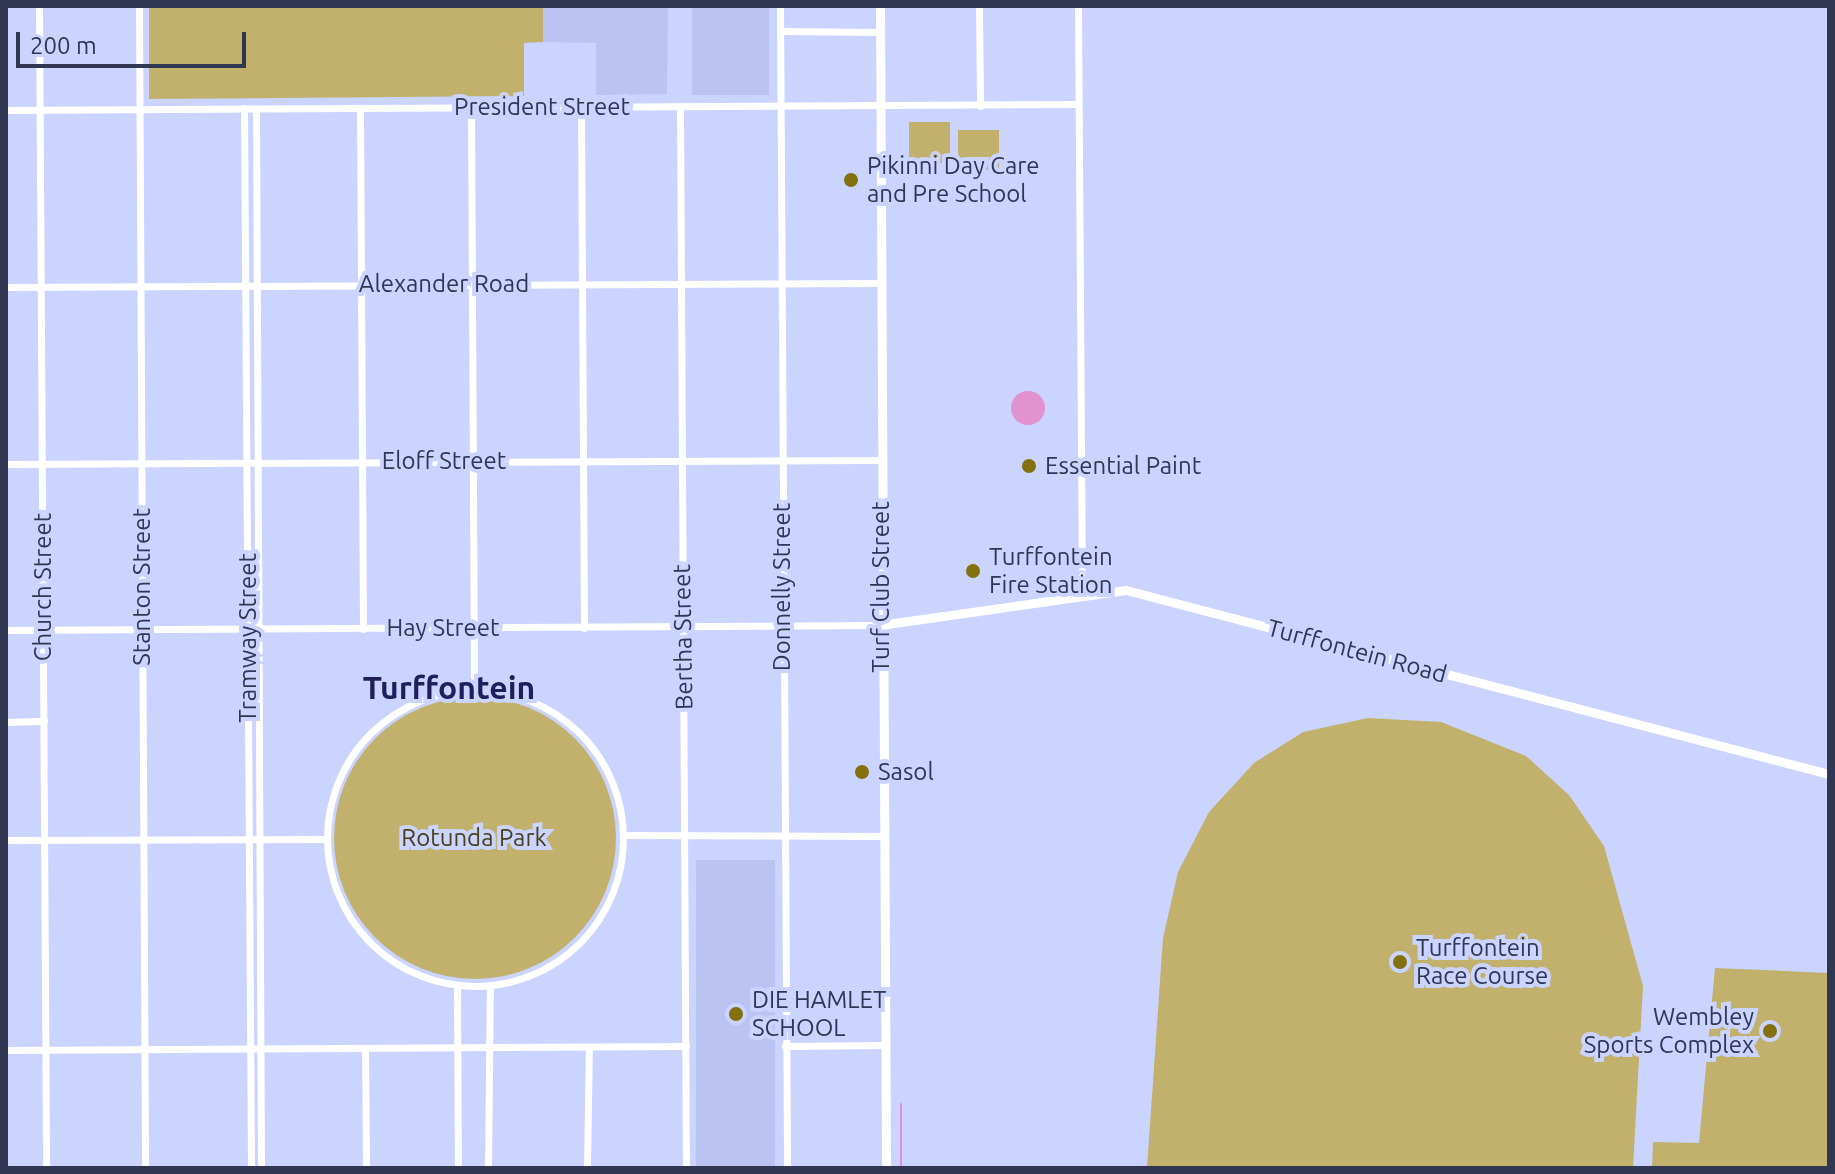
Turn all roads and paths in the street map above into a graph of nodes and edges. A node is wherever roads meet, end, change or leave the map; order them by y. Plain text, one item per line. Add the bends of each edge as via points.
1 (39, 6) edge
2 (139, 6) edge
3 (780, 6) edge
4 (880, 6) edge
5 (979, 6) edge
6 (1078, 6) edge
7 (780, 31) junction
8 (880, 32) junction
9 (1078, 104) junction
10 (780, 105) junction
11 (882, 105) junction
12 (680, 106) junction
13 (980, 106) junction
14 (471, 107) junction
15 (581, 107) junction
16 (140, 108) junction
17 (244, 108) junction
18 (360, 108) junction
19 (256, 109) junction
20 (6, 110) edge
21 (39, 110) junction
22 (245, 196) junction
23 (257, 196) junction
24 (780, 283) junction
25 (882, 283) junction
26 (361, 284) junction
27 (472, 284) junction
28 (582, 284) junction
29 (682, 284) junction
30 (42, 286) junction
31 (141, 286) junction
32 (246, 286) junction
33 (257, 286) junction
34 (6, 287) edge
35 (782, 460) junction
36 (881, 460) junction
37 (362, 461) junction
38 (583, 461) junction
39 (682, 461) junction
40 (257, 462) junction
41 (472, 462) junction
42 (42, 463) junction
43 (141, 463) junction
44 (247, 463) junction
45 (6, 464) edge
46 (247, 548) junction
47 (259, 548) junction
48 (1082, 591) junction
49 (880, 625) junction
50 (782, 627) junction
51 (584, 628) junction
52 (683, 628) junction
53 (247, 629) junction
54 (259, 629) junction
55 (363, 629) junction
56 (473, 629) junction
57 (6, 630) edge
58 (43, 630) junction
59 (142, 631) junction
60 (474, 689) junction
61 (44, 721) junction
62 (6, 722) edge
63 (248, 739) junction
64 (259, 739) junction
65 (1829, 774) edge
66 (623, 835) junction
67 (784, 836) junction
68 (882, 836) junction
69 (249, 838) junction
70 (685, 838) junction
71 (143, 839) junction
72 (259, 839) junction
73 (327, 839) junction
74 (6, 840) edge
75 (44, 840) junction
76 (260, 902) junction
77 (249, 903) junction
78 (249, 942) junction
79 (260, 943) junction
80 (457, 985) junction
81 (490, 985) junction
82 (885, 1045) junction
83 (489, 1046) junction
84 (686, 1046) junction
85 (785, 1046) junction
86 (457, 1047) junction
87 (589, 1047) junction
88 (261, 1048) junction
89 (365, 1048) junction
90 (46, 1049) junction
91 (249, 1049) junction
92 (6, 1050) edge
93 (145, 1050) junction
94 (250, 1133) junction
95 (261, 1133) junction
96 (46, 1168) edge
97 (145, 1168) edge
98 (251, 1168) edge
99 (261, 1168) edge
100 (366, 1168) edge
101 (458, 1168) edge
102 (488, 1168) edge
103 (587, 1168) edge
104 (686, 1168) edge
105 (787, 1168) edge
106 (886, 1168) edge

1 - 21 street, Church Street
2 - 16 street, Stanton Street
3 - 7 street, Donnelly Street
4 - 8 main road, Turf Club Street
5 - 13 street
6 - 9 street
7 - 8 street
7 - 10 street, Donnelly Street
8 - 11 main road, Turf Club Street
9 - 13 street, President Street
9 - 48 street
10 - 11 street, President Street
10 - 12 street, President Street
10 - 24 street, Donnelly Street
11 - 13 street, President Street
11 - 25 main road, Turf Club Street
12 - 15 street, President Street
12 - 29 street, Bertha Street
14 - 15 street, President Street
14 - 18 street, President Street
14 - 27 street
15 - 28 street
16 - 17 street, President Street
16 - 21 street, President Street
16 - 31 street, Stanton Street
17 - 19 street, President Street
17 - 22 street, Tramway Street
18 - 19 street, President Street
18 - 26 street
19 - 23 street, Tramway Street
20 - 21 street, President Street
21 - 30 street, Church Street
22 - 23 street
22 - 32 street, Tramway Street
23 - 33 street, Tramway Street
24 - 25 street, Alexander Road
24 - 29 street, Alexander Road
24 - 35 street, Donnelly Street
25 - 36 main road, Turf Club Street
26 - 27 street, Alexander Road
26 - 33 street, Alexander Road
26 - 37 street
27 - 28 street, Alexander Road
27 - 41 street
28 - 29 street, Alexander Road
28 - 38 street
29 - 39 street, Bertha Street
30 - 31 street, Alexander Road
30 - 34 street, Alexander Road
30 - 42 street, Church Street
31 - 32 street, Alexander Road
31 - 43 street, Stanton Street
32 - 33 street, Alexander Road
32 - 44 street, Tramway Street
33 - 40 street, Tramway Street
35 - 36 street, Eloff Street
35 - 39 street, Eloff Street
35 - 50 street, Donnelly Street
36 - 49 main road, Turf Club Street
37 - 40 street, Eloff Street
37 - 41 street, Eloff Street
37 - 55 street
38 - 39 street, Eloff Street
38 - 41 street, Eloff Street
38 - 51 street
39 - 52 street, Bertha Street
40 - 44 street, Eloff Street
40 - 47 street, Tramway Street
41 - 56 street
42 - 43 street, Eloff Street
42 - 45 street, Eloff Street
42 - 58 street, Church Street
43 - 44 street, Eloff Street
43 - 59 street, Stanton Street
44 - 46 street, Tramway Street
46 - 47 street
46 - 53 street, Tramway Street
47 - 54 street, Tramway Street
48 - 49 main road, Turffontein Road
48 - 65 main road, Turffontein Road via 1141,593
49 - 50 street, Hay Street
49 - 68 main road, Turf Club Street
50 - 52 street, Hay Street
50 - 67 street, Donnelly Street
51 - 52 street, Hay Street
51 - 56 street, Hay Street
52 - 70 street, Bertha Street
53 - 54 street, Hay Street
53 - 59 street, Hay Street
53 - 63 street, Tramway Street
54 - 55 street, Hay Street
54 - 64 street, Tramway Street
55 - 56 street, Hay Street
56 - 60 street
57 - 58 street, Hay Street
58 - 59 street, Hay Street
58 - 61 street, Church Street
59 - 71 street, Stanton Street
60 - 66 street via 533,701 582,736 614,788
60 - 73 street via 425,698 370,733 341,774
61 - 62 street
61 - 75 street, Church Street
63 - 64 street
63 - 69 street, Tramway Street
64 - 72 street, Tramway Street
66 - 70 street
66 - 81 street via 614,889 586,936 542,970
67 - 68 street
67 - 70 street
67 - 85 street, Donnelly Street
68 - 82 main road, Turf Club Street
69 - 71 street
69 - 72 street
69 - 77 street, Tramway Street
70 - 84 street, Bertha Street
71 - 75 street
71 - 93 street, Stanton Street
72 - 73 street
72 - 76 street, Tramway Street
73 - 80 street via 340,898 365,936 413,972
74 - 75 street
75 - 90 street, Church Street
76 - 77 street
76 - 79 street, Tramway Street
77 - 78 street, Tramway Street
78 - 79 street
78 - 91 street, Tramway Street
79 - 88 street, Tramway Street
80 - 81 street
80 - 86 street
81 - 83 street
82 - 85 street
82 - 106 main road, Turf Club Street
83 - 86 street
83 - 87 street
83 - 102 street
84 - 87 street
84 - 104 street, Bertha Street
85 - 105 street, Donnelly Street
86 - 89 street
86 - 101 street
87 - 103 street
88 - 89 street
88 - 91 street
88 - 95 street, Tramway Street
89 - 100 street
90 - 92 street
90 - 93 street
90 - 96 street, Church Street
91 - 93 street
91 - 94 street, Tramway Street
93 - 97 street, Stanton Street
94 - 95 street
94 - 98 street, Tramway Street
95 - 99 street, Tramway Street

